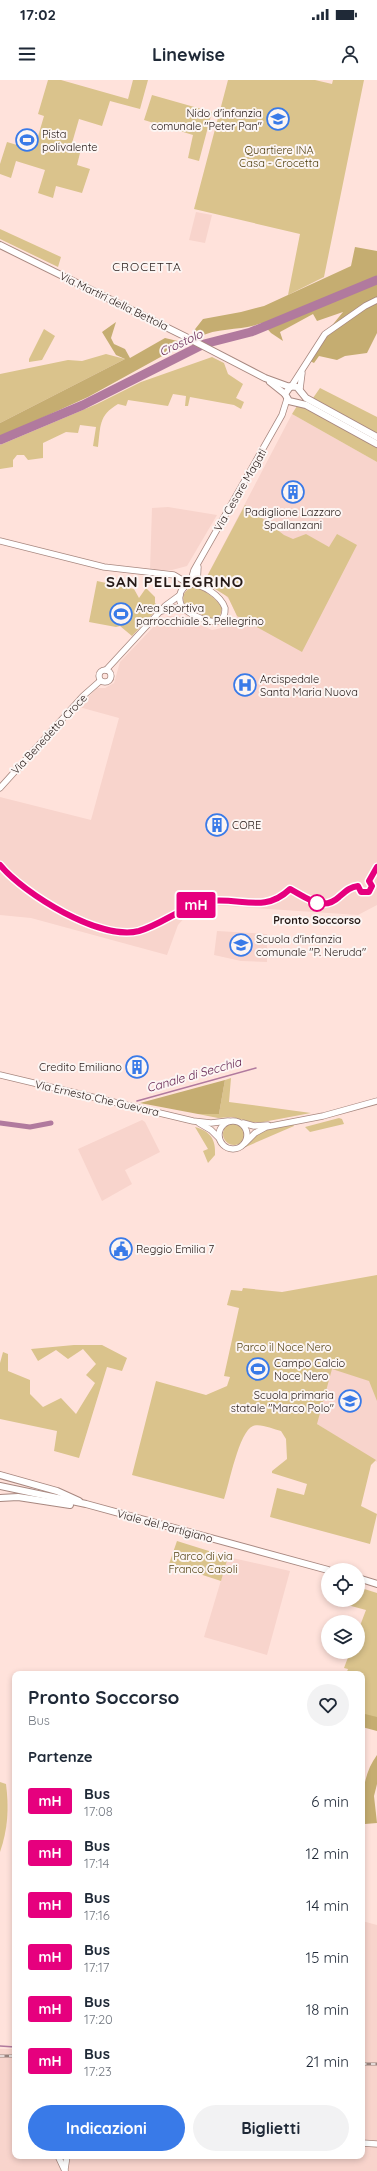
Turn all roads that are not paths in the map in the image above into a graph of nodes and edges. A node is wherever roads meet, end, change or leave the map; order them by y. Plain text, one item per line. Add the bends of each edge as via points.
1 (0, 245) edge
2 (377, 300) edge
3 (303, 370) junction
4 (265, 378) junction
5 (291, 387) junction
6 (301, 391) junction
7 (286, 396) junction
8 (296, 402) junction
9 (282, 415) junction
10 (377, 437) edge
11 (377, 444) edge
12 (0, 541) edge
13 (198, 565) junction
14 (179, 577) junction
15 (190, 584) junction
16 (197, 585) junction
17 (182, 589) junction
18 (180, 595) junction
19 (183, 608) junction
20 (160, 612) junction
21 (106, 670) junction
22 (100, 681) junction
23 (0, 788) edge
24 (0, 1075) edge
25 (377, 1102) edge
26 (193, 1121) junction
27 (228, 1121) junction
28 (241, 1122) junction
29 (274, 1125) junction
30 (219, 1138) junction
31 (244, 1143) junction
32 (0, 1475) edge
33 (0, 1486) edge
34 (0, 1498) edge
35 (86, 1504) junction
36 (93, 1506) junction
37 (321, 1568) edge
38 (365, 1580) edge
39 (377, 1584) edge
40 (365, 2143) edge
41 (377, 2144) edge
42 (59, 2159) edge
43 (67, 2159) edge
44 (65, 2171) edge

1 - 4 main road, Via Martiri della Bettola
2 - 3 street via 325,334
3 - 5 street
3 - 6 street
4 - 5 main road
4 - 7 main road
5 - 6 main road
5 - 7 main road
6 - 8 main road
6 - 10 main road via 306,398
7 - 8 main road
7 - 9 street, Via Cesare Magati
8 - 9 street, Via Cesare Magati
8 - 11 main road
9 - 13 street, Via Cesare Magati
12 - 14 street via 104,567
13 - 15 street, Via Cesare Magati
13 - 16 street, Via Cesare Magati
14 - 15 street
14 - 17 street
15 - 16 street
15 - 17 street
16 - 19 street via 220,598 225,608 224,615 218,621 209,621
17 - 18 street
18 - 19 street
18 - 20 street
19 - 20 street via 170,608
20 - 21 street
21 - 22 street via 99,674
21 - 22 street via 110,674 110,680 105,683
22 - 23 street, Via Benedetto Croce via 68,712
24 - 26 street, Via Ernesto Che Guevara
25 - 29 street
26 - 27 street, Via Ernesto Che Guevara
26 - 30 street, Via Ernesto Che Guevara via 207,1127
27 - 28 street
27 - 30 street via 221,1128
28 - 29 street via 254,1126
28 - 31 street via 248,1133
29 - 31 street via 255,1133
30 - 31 street via 223,1145 230,1149 236,1149
32 - 35 main road via 57,1491
33 - 35 main road, Viale del Partigiano
34 - 36 main road via 18,1497 55,1504
35 - 36 main road, Viale del Partigiano
36 - 37 main road, Viale del Partigiano
38 - 39 main road
40 - 41 street
42 - 44 street
43 - 44 street

